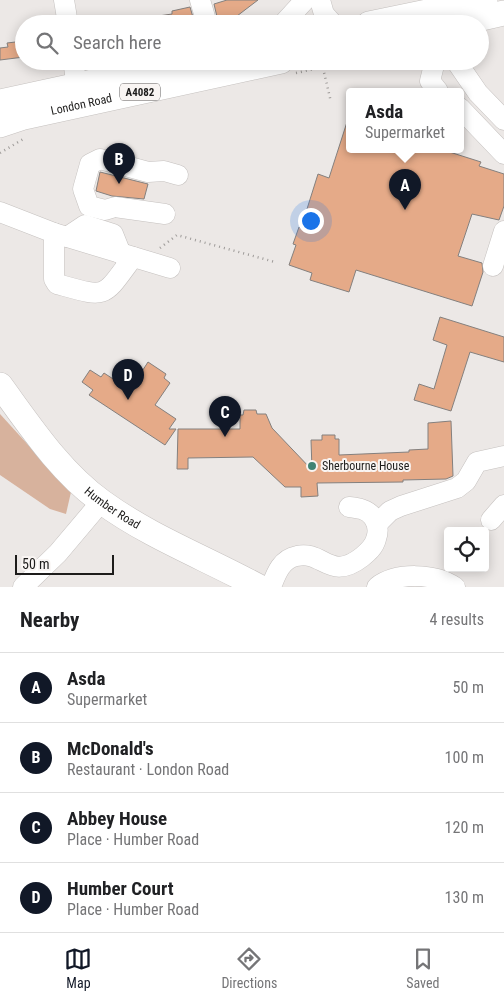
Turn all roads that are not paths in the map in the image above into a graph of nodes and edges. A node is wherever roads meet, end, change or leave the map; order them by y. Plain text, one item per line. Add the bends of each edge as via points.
1 (64, 0) edge
2 (200, 0) edge
3 (305, 0) edge
4 (320, 0) edge
5 (485, 0) edge
6 (504, 13) edge
7 (66, 15) edge
8 (204, 15) edge
9 (291, 15) edge
10 (325, 15) edge
11 (412, 15) edge
12 (489, 17) edge
13 (74, 70) edge
14 (149, 70) edge
15 (239, 70) edge
16 (432, 70) edge
17 (462, 70) edge
18 (77, 86) junction
19 (436, 88) edge
20 (0, 102) edge
21 (464, 112) edge
22 (504, 120) edge
23 (0, 125) edge
24 (504, 154) edge
25 (178, 175) dead end
26 (165, 214) dead end
27 (3, 215) edge
28 (504, 231) edge
29 (61, 235) junction
30 (135, 258) junction
31 (493, 266) dead end
32 (170, 268) dead end
33 (0, 385) edge
34 (504, 456) edge
35 (101, 502) junction
36 (504, 505) edge
37 (349, 507) dead end
38 (491, 520) dead end
39 (376, 524) junction
40 (23, 587) edge
41 (260, 587) edge
42 (271, 587) edge
43 (377, 587) edge
44 (454, 587) edge

1 - 7 street
2 - 8 street
3 - 9 street
4 - 10 street
5 - 11 main road
6 - 12 main road
13 - 18 street
14 - 18 main road, London Road / A4082
15 - 23 main road, London Road / A4082 via 24,116
16 - 19 street via 430,81
17 - 22 street via 478,93
18 - 20 main road, London Road / A4082
21 - 24 street
25 - 26 street via 164,171 148,172 96,159 90,164 83,192 89,206
27 - 29 street
28 - 31 street
29 - 30 street
29 - 30 street via 54,279 57,284 96,294 110,289
30 - 32 street
33 - 35 main road, Humber Road via 67,472
34 - 39 street via 477,462 466,481 457,488 401,506
35 - 40 street via 58,553
35 - 41 main road, Humber Road via 140,527
36 - 38 street
37 - 39 street via 368,512
39 - 42 street via 378,531 373,546 356,562 339,568 299,555 280,567
43 - 44 street via 386,580 416,575

